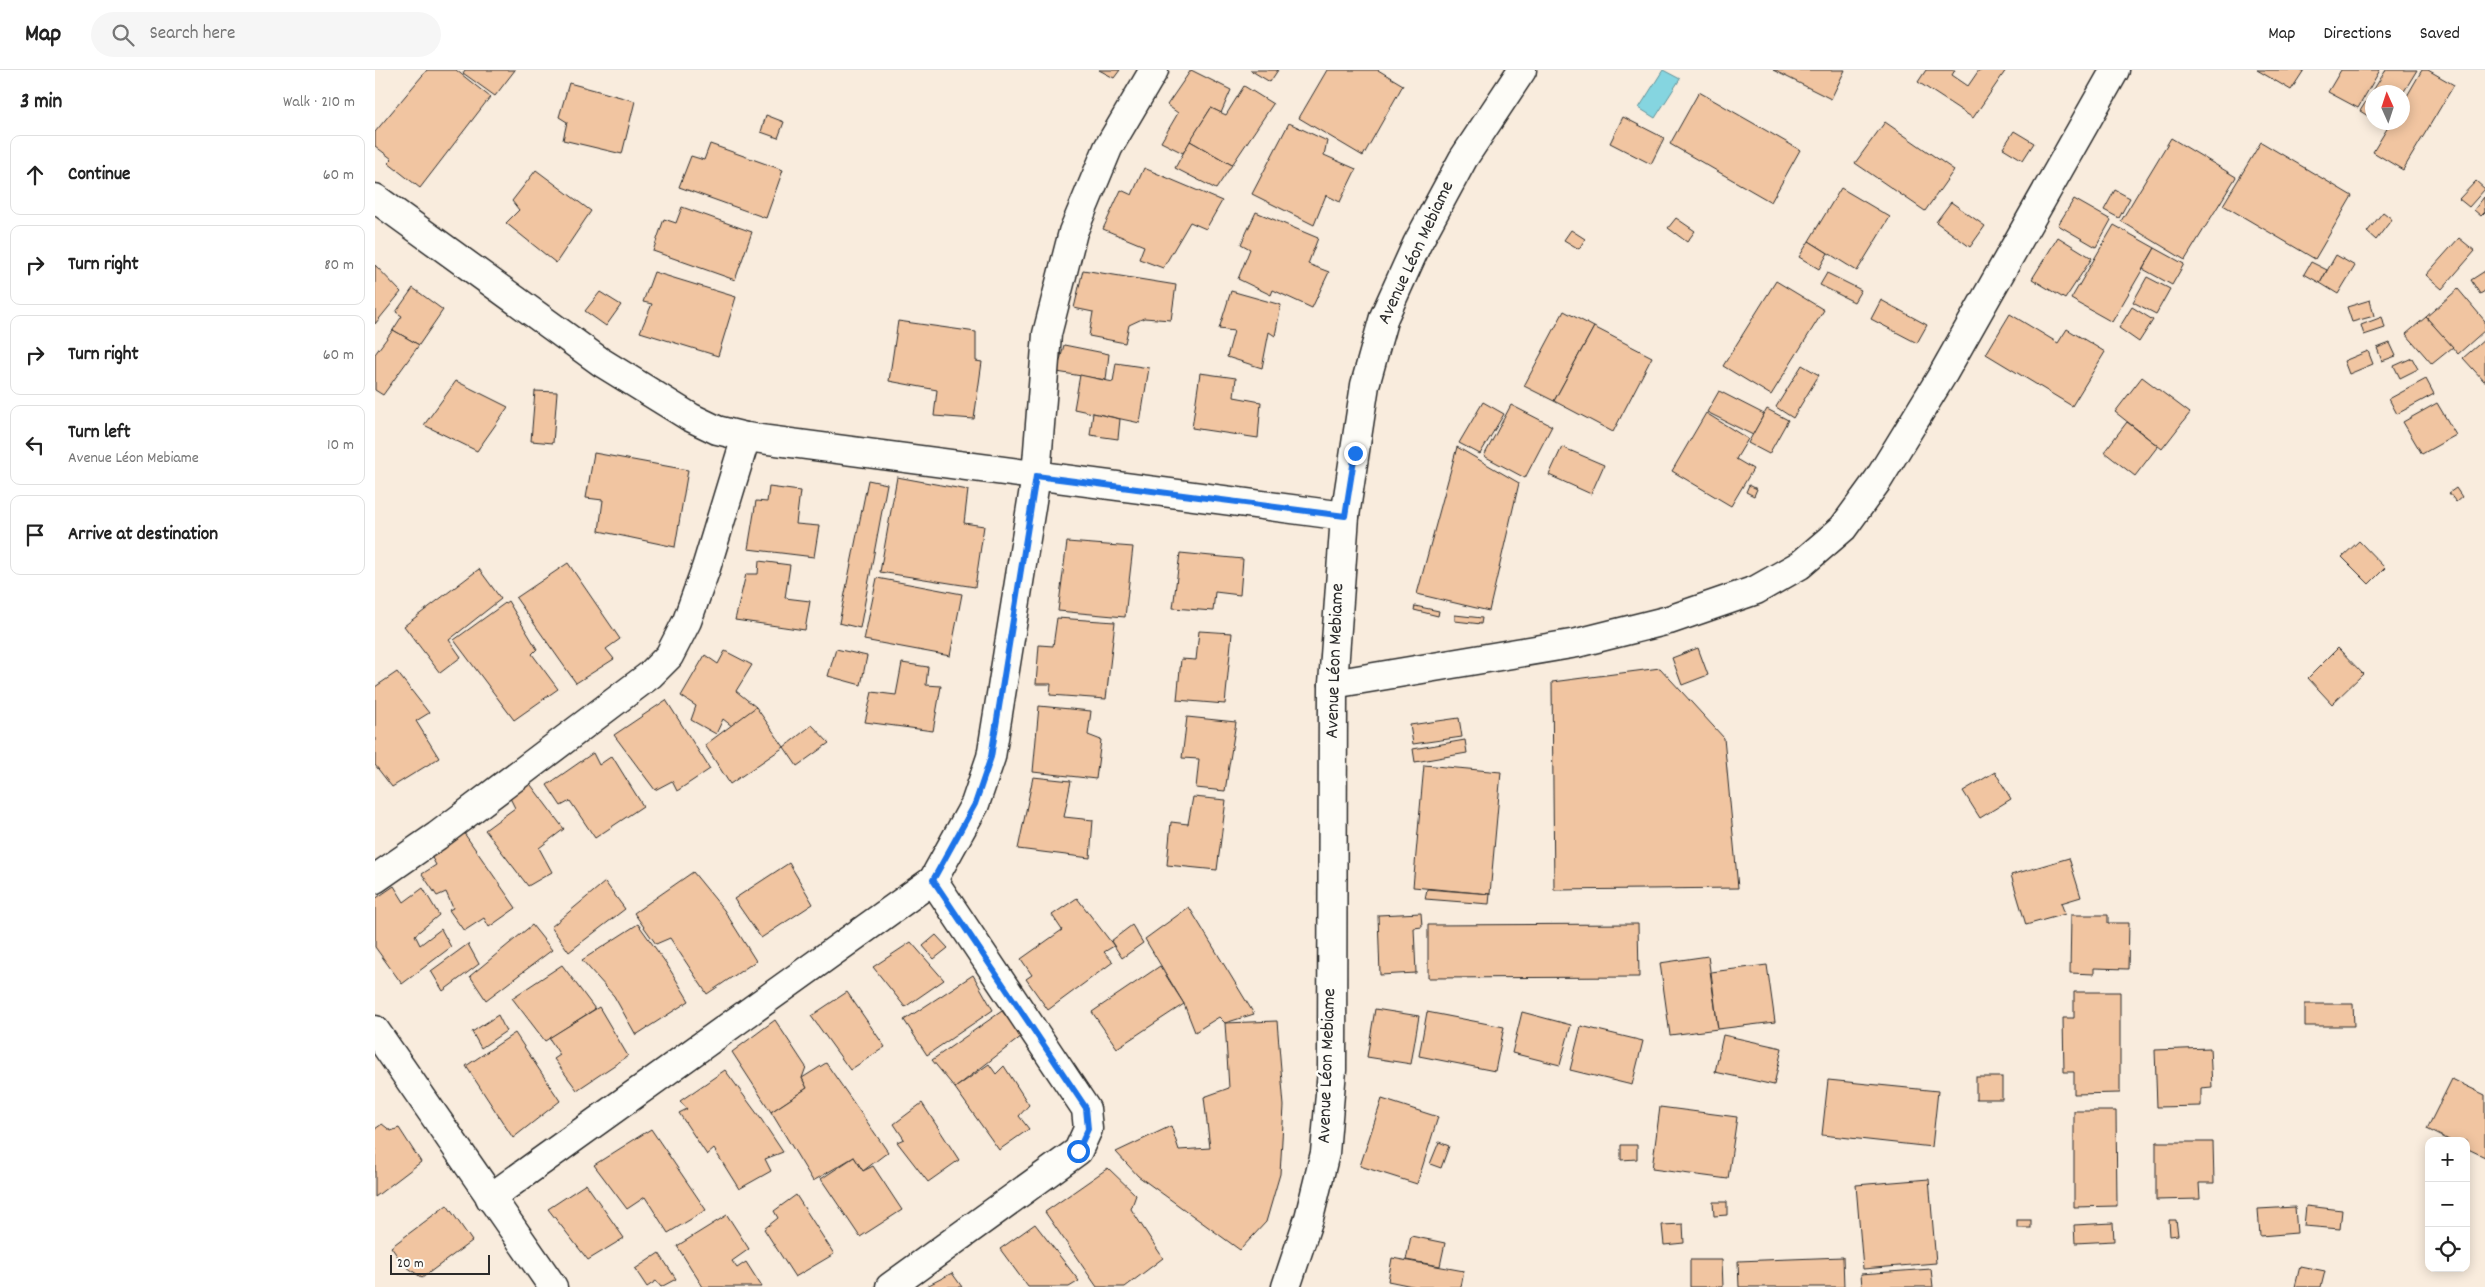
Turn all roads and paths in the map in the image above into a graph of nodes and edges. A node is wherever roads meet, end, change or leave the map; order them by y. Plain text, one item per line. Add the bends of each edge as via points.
1 (1155, 70) edge
2 (1522, 70) edge
3 (2115, 70) edge
4 (375, 198) edge
5 (746, 437) junction
6 (1036, 476) junction
7 (1345, 516) junction
8 (1333, 684) junction
9 (375, 880) edge
10 (933, 880) junction
11 (375, 1030) edge
12 (490, 1198) junction
13 (553, 1287) edge
14 (890, 1287) edge
15 (1285, 1287) edge

1 - 6 street via 1108,148 1073,232 1047,334
2 - 7 street, Avenue Léon Mebiame via 1463,158 1417,244 1384,317 1365,386
3 - 8 street via 1943,374 1878,480 1843,528 1800,565 1755,590 1669,620 1577,643
4 - 5 street via 601,362 690,417 717,430
5 - 6 street
5 - 9 street via 706,568 687,621 669,656 642,681
6 - 7 street
6 - 10 street via 991,757 975,804
7 - 8 street, Avenue Léon Mebiame
8 - 15 street, Avenue Léon Mebiame via 1332,1070 1325,1153 1309,1218
10 - 12 street
10 - 14 street via 1086,1108 1088,1129 1078,1151
11 - 12 street
12 - 13 street

